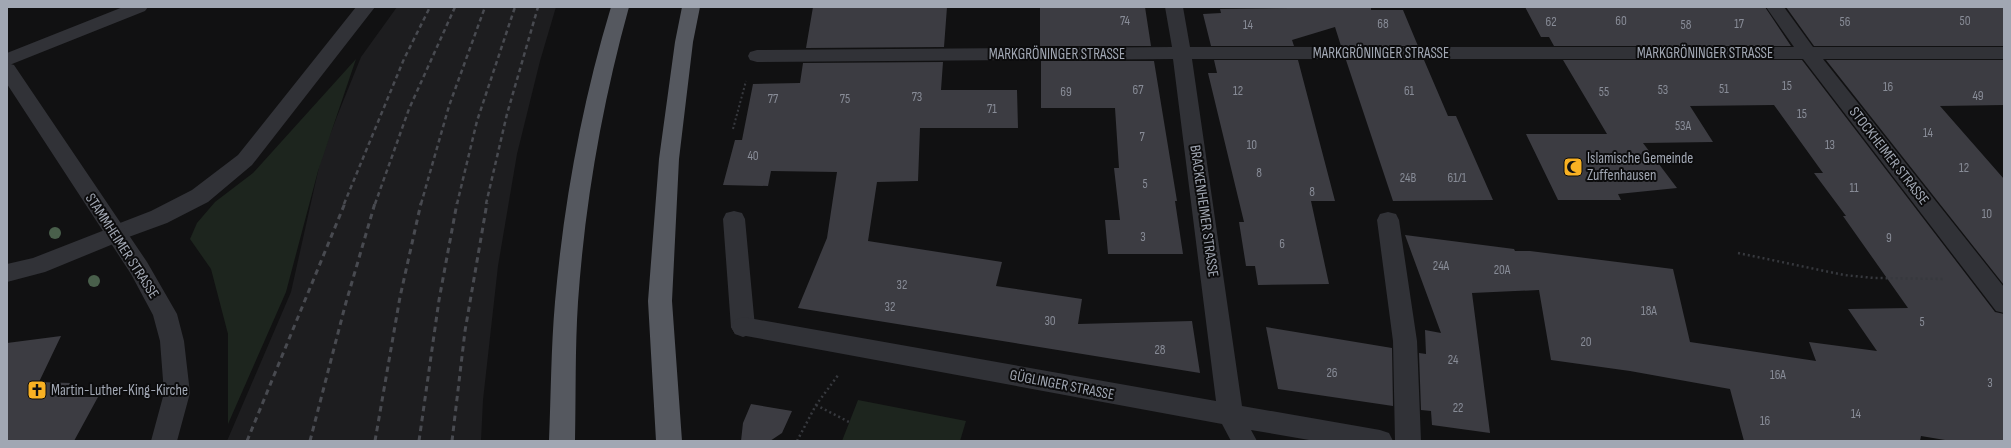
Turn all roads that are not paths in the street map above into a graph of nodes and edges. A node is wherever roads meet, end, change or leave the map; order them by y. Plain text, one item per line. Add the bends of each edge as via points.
1 (139, 7) edge
2 (366, 7) edge
3 (620, 7) edge
4 (692, 7) edge
5 (1174, 7) edge
6 (1775, 7) edge
7 (1182, 53) junction
8 (1808, 53) junction
9 (2004, 53) edge
10 (757, 56) road end
11 (7, 60) edge
12 (7, 69) edge
13 (734, 220) dead end
14 (1388, 220) dead end
15 (115, 234) junction
16 (7, 273) edge
17 (2004, 304) edge
18 (1231, 416) junction
19 (164, 441) edge
20 (562, 441) edge
21 (669, 441) edge
22 (1244, 441) edge
23 (1380, 441) edge
24 (1408, 441) edge

1 - 11 street
2 - 15 street via 245,160 200,196 159,217
3 - 20 highway via 591,122 576,216 564,344
4 - 21 highway via 684,42 669,159 660,301
5 - 7 street, BRACKENHEIMER STRASSE
6 - 8 street, STOCKHEIMER STRASSE
7 - 8 street, MARKGRÖNINGER STRASSE
7 - 10 street, MARKGRÖNINGER STRASSE
7 - 18 street, BRACKENHEIMER STRASSE
8 - 9 street, MARKGRÖNINGER STRASSE
8 - 17 street, STOCKHEIMER STRASSE
12 - 15 street, STAMMHEIMER STRASSE
13 - 18 street, GÜGLINGER STRASSE via 743,327
14 - 24 street via 1405,341
15 - 16 street via 50,261
15 - 19 street, STAMMHEIMER STRASSE via 139,268 165,314 172,341 177,393
18 - 22 street, BRACKENHEIMER STRASSE
18 - 23 street, GÜGLINGER STRASSE

